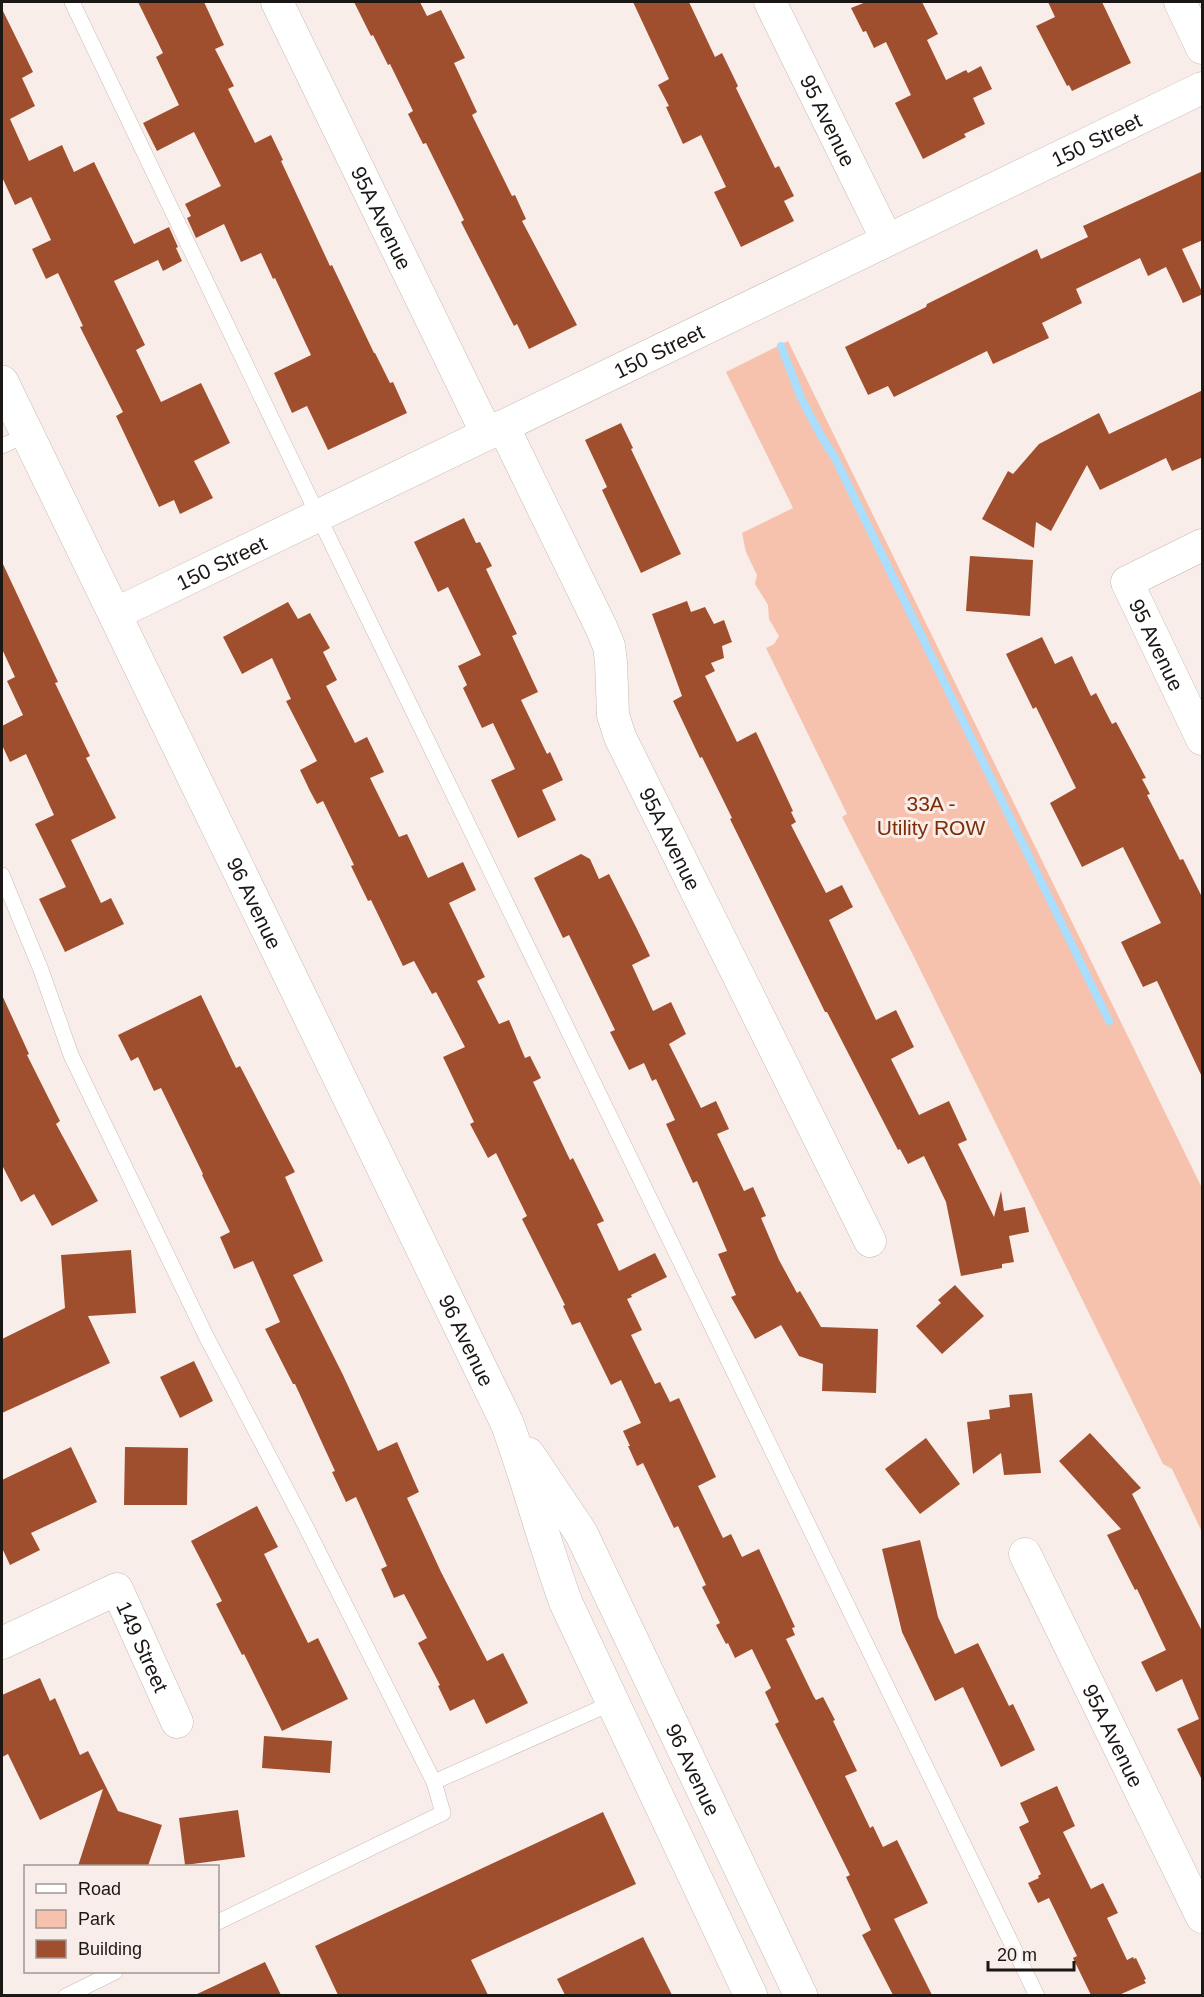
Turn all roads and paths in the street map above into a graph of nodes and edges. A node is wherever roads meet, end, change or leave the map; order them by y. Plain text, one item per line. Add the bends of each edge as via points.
1 (72, 2) edge
2 (277, 2) edge
3 (770, 2) edge
4 (1180, 2) edge
5 (1203, 48) edge
6 (1203, 87) edge
7 (887, 240) junction
8 (2, 382) edge
9 (495, 430) junction
10 (14, 440) edge
11 (319, 515) junction
12 (1203, 545) edge
13 (115, 614) junction
14 (1203, 739) edge
15 (2, 875) edge
16 (870, 1241) dead end
17 (507, 1423) junction
18 (1025, 1554) dead end
19 (2, 1643) edge
20 (612, 1703) junction
21 (177, 1722) dead end
22 (434, 1782) junction
23 (1203, 1917) edge
24 (219, 1922) edge
25 (111, 1973) edge
26 (66, 1995) edge
27 (751, 1995) edge
28 (801, 1995) edge
29 (1037, 1995) edge

1 - 11 lane
2 - 9 street, 95A Avenue
3 - 7 street, 95 Avenue
4 - 5 street
6 - 7 street, 150 Street
7 - 9 street, 150 Street
8 - 10 main road, 96 Avenue
9 - 11 street, 150 Street
9 - 16 street, 95A Avenue via 609,646 614,715 620,737
10 - 13 main road, 96 Avenue
11 - 13 street, 150 Street
11 - 29 lane
12 - 14 street, 95 Avenue via 1127,582
13 - 17 main road, 96 Avenue
15 - 22 lane via 71,1055 206,1336
17 - 20 main road, 96 Avenue via 566,1603
17 - 28 main road, 96 Avenue via 581,1533
18 - 23 street, 95A Avenue
19 - 21 street, 149 Street via 117,1589
20 - 22 lane
20 - 27 main road, 96 Avenue
22 - 24 lane via 443,1813
25 - 26 lane

